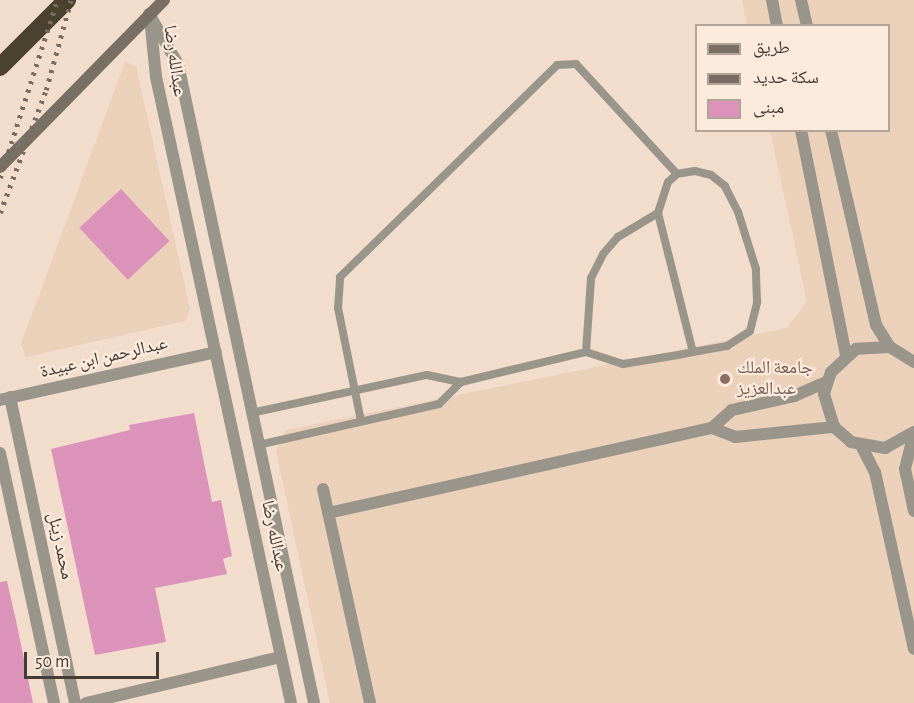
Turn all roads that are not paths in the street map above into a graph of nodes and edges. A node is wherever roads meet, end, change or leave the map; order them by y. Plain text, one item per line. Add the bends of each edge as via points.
1 (67, 0) edge
2 (164, 0) edge
3 (772, 0) edge
4 (801, 0) edge
5 (150, 14) junction
6 (777, 24) edge
7 (807, 24) edge
8 (0, 67) edge
9 (801, 132) edge
10 (831, 132) edge
11 (0, 167) edge
12 (677, 174) junction
13 (658, 213) junction
14 (890, 347) junction
15 (216, 352) junction
16 (586, 352) junction
17 (693, 352) junction
18 (846, 355) junction
19 (913, 360) edge
20 (461, 382) junction
21 (826, 382) junction
22 (354, 390) junction
23 (5, 399) edge
24 (251, 413) junction
25 (361, 421) junction
26 (834, 427) junction
27 (712, 428) junction
28 (914, 433) edge
29 (258, 445) junction
30 (862, 447) junction
31 (0, 453) edge
32 (323, 489) dead end
33 (914, 511) edge
34 (328, 513) junction
35 (914, 649) edge
36 (281, 657) junction
37 (54, 703) edge
38 (75, 703) edge
39 (86, 703) edge
40 (291, 703) edge
41 (314, 703) edge
42 (370, 703) edge

1 - 8 highway
2 - 5 main road
3 - 6 street
4 - 7 street
5 - 11 main road
5 - 15 street, عبدالله رضا via 156,77
5 - 24 street, عبدالله رضا via 178,64
9 - 18 street
10 - 14 street via 876,326
12 - 13 lane via 668,182
12 - 17 lane via 711,175 725,186 756,269 757,302 750,331 742,340
12 - 22 lane via 576,64 557,66 340,277 338,308
13 - 16 lane via 618,237 599,262 591,278
13 - 17 lane
14 - 18 street via 867,346
14 - 19 street
15 - 23 street, عبدالرحمن ابن عبيدة
15 - 36 street, عبدالله رضا
16 - 17 lane via 623,364
16 - 20 lane
18 - 21 street
20 - 22 lane via 439,373
20 - 25 lane via 439,404
21 - 26 street via 825,405
21 - 27 street via 795,396 732,410
22 - 24 lane
22 - 25 lane
23 - 38 street, محمد زينل
24 - 29 street, عبدالله رضا
25 - 29 lane
26 - 27 street via 803,426 735,437
26 - 30 street
27 - 34 street
28 - 30 street via 885,448
28 - 33 street via 905,470
29 - 41 street, عبدالله رضا
30 - 35 street via 875,472
31 - 37 street
32 - 34 street
34 - 42 street
36 - 39 street
36 - 40 street, عبدالله رضا

